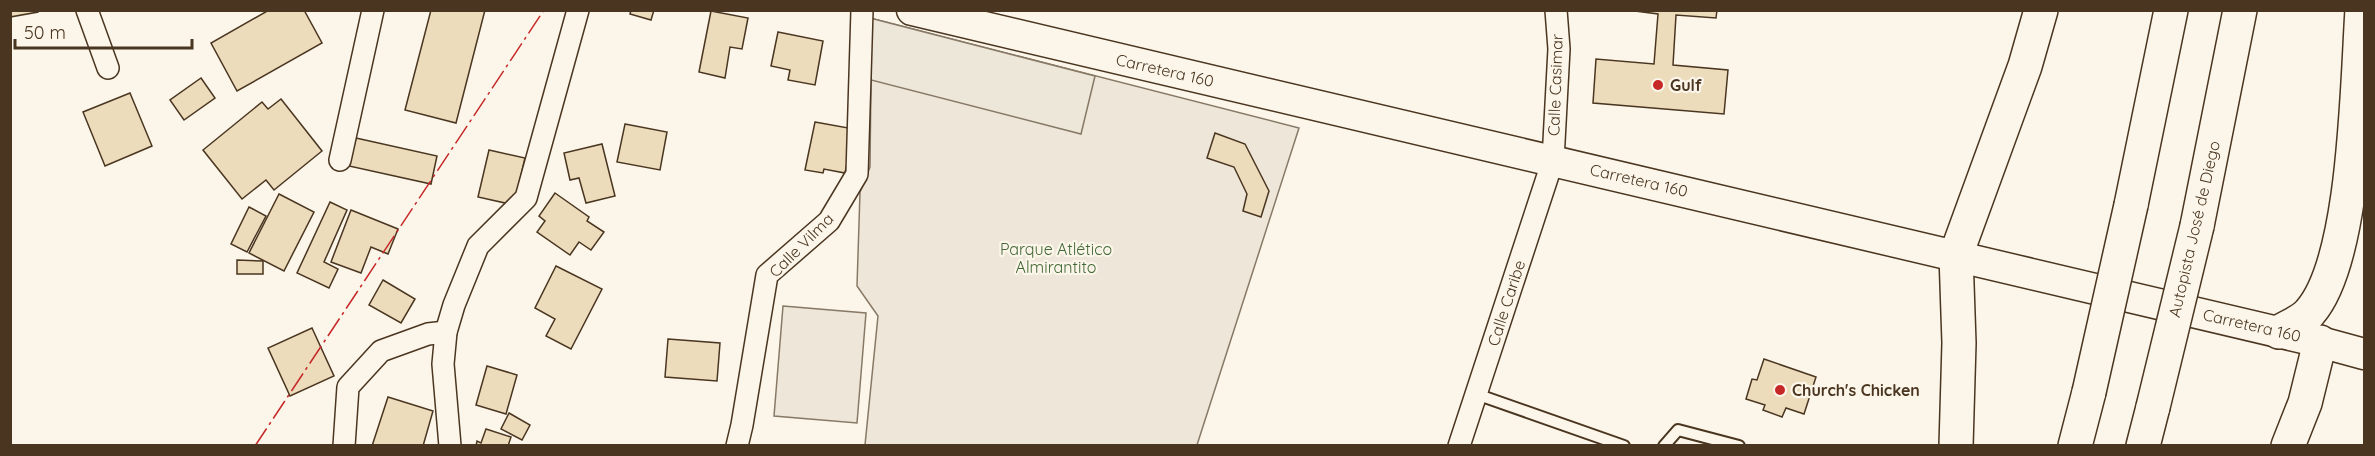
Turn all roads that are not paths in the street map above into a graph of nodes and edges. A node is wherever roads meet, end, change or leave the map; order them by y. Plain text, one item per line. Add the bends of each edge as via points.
1 (87, 10) edge
2 (373, 10) edge
3 (578, 10) edge
4 (862, 10) edge
5 (912, 10) edge
6 (1556, 10) edge
7 (2041, 10) edge
8 (2171, 10) edge
9 (2240, 10) edge
10 (2362, 10) edge
11 (108, 68) dead end
12 (339, 160) dead end
13 (1552, 160) junction
14 (2351, 168) junction
15 (2364, 245) edge
16 (1956, 255) junction
17 (446, 332) junction
18 (2279, 332) junction
19 (2320, 342) junction
20 (2364, 354) edge
21 (1476, 394) junction
22 (739, 445) edge
23 (344, 446) edge
24 (450, 446) edge
25 (1459, 446) edge
26 (1624, 446) edge
27 (1664, 446) edge
28 (1739, 446) edge
29 (1956, 446) edge
30 (2076, 446) edge
31 (2143, 446) edge
32 (2288, 446) edge

1 - 11 street
2 - 12 street
3 - 17 street via 526,198 478,246
4 - 22 street, Calle Vilma via 857,174 830,221 767,275
5 - 13 street, Carretera 160
6 - 13 street, Calle Casimar via 1559,49
7 - 16 highway via 2025,66
8 - 30 highway, bridge
9 - 31 highway, Autopista José de Diego, bridge via 2197,226
10 - 14 highway
13 - 16 street, Carretera 160
13 - 21 street, Calle Caribe
14 - 15 highway
14 - 18 highway via 2336,259 2325,286 2310,314
16 - 18 street, Carretera 160
16 - 29 highway
17 - 23 street via 428,334 381,351 348,387
17 - 24 street via 443,364
18 - 19 street, Carretera 160
19 - 20 street, Carretera 160
19 - 32 highway via 2305,403
21 - 25 street, Calle Caribe
21 - 26 lane
27 - 28 lane via 1678,430

